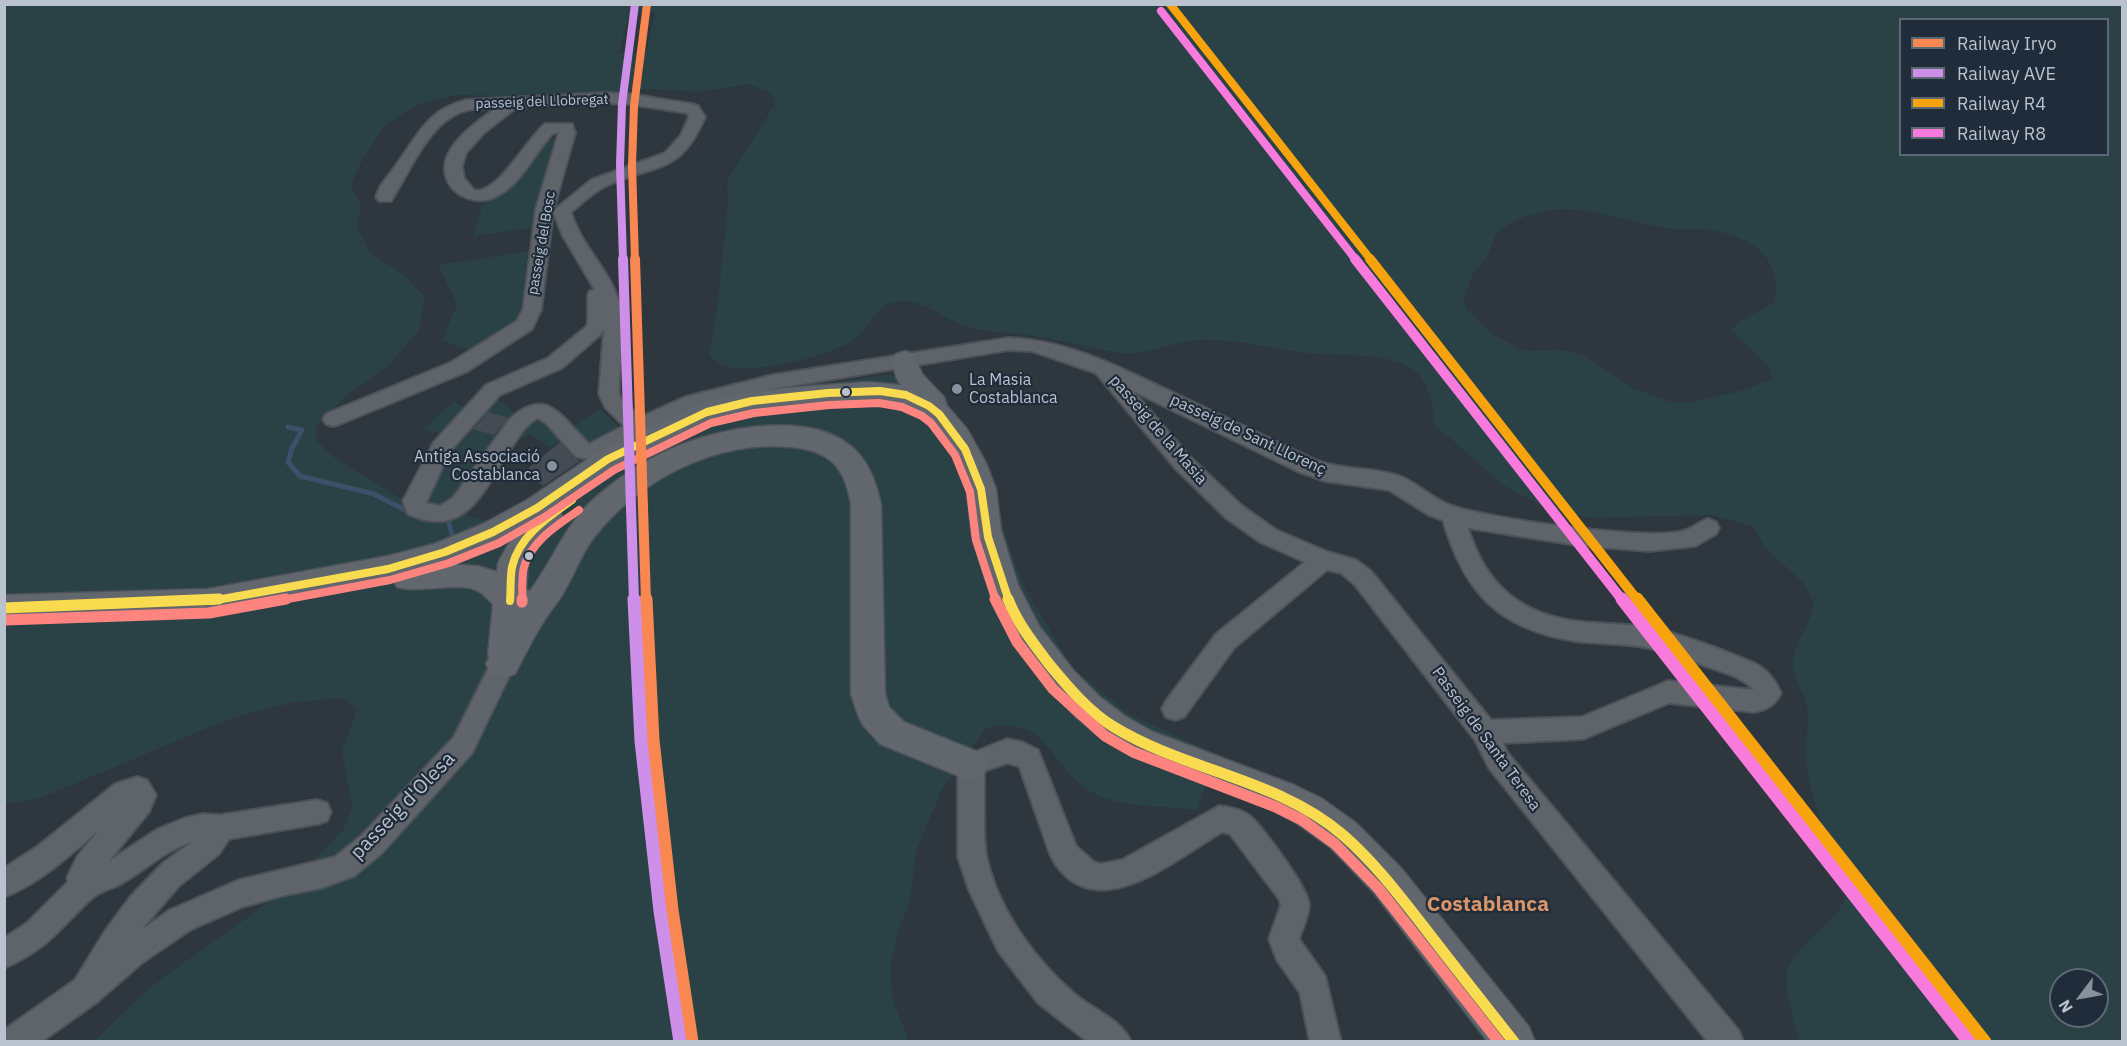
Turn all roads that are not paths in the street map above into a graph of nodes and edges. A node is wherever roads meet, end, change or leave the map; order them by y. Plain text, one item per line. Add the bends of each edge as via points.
1 (514, 102) junction
2 (385, 196) dead end
3 (554, 210) junction
4 (596, 276) junction
5 (1103, 368) junction
6 (899, 373) junction
7 (830, 405) junction
8 (931, 418) junction
9 (333, 419) dead end
10 (680, 424) junction
11 (636, 437) junction
12 (1453, 516) junction
13 (536, 517) junction
14 (1708, 528) dead end
15 (438, 555) junction
16 (1323, 560) junction
17 (495, 564) junction
18 (525, 601) junction
19 (204, 602) junction
20 (4, 608) edge
21 (503, 664) joint
22 (1175, 709) dead end
23 (1485, 732) junction
24 (971, 765) junction
25 (317, 812) dead end
26 (220, 828) junction
27 (4, 884) edge
28 (84, 886) junction
29 (4, 953) edge
30 (86, 991) junction
31 (14, 1041) edge
32 (1116, 1041) edge
33 (1326, 1041) edge
34 (1514, 1041) edge
35 (1728, 1041) edge

1 - 2 street, passeig del Llobregat via 466,105 439,121 417,142
1 - 3 street, passeig del Bosc via 458,150 453,174 467,193 477,197 488,195 499,188 546,131 566,127
1 - 3 street, passeig del Llobregat via 629,99 683,107 696,113 690,135 671,158 601,181
3 - 4 street
3 - 9 street, passeig del Bosc via 532,310 525,325 459,367
4 - 11 street via 613,315 609,394
4 - 11 street via 598,316 593,331 555,363 493,390 442,447 414,501 416,508 438,515 460,506 516,425 536,410 548,412 584,452
5 - 6 street, passeig de la Masia via 1032,345 1008,344
5 - 12 street, passeig de Sant Llorenç via 1305,465 1325,473 1394,483
5 - 16 street, passeig de la Masia via 1183,463 1234,512 1268,536
6 - 7 main road via 881,397
6 - 8 main road
6 - 10 main road via 843,392 709,411
6 - 11 street via 773,382 730,392 689,404
7 - 8 main road via 892,405
7 - 10 main road
8 - 34 main road via 986,528 1011,607 1050,666 1077,697 1125,735 1282,797 1340,831 1403,899
10 - 11 main road
11 - 13 main road
12 - 14 street, passeig de Sant Llorenç via 1583,537 1650,542 1687,540
12 - 23 street via 1482,585 1522,618 1577,632 1645,637 1682,647 1747,670 1766,684 1768,693 1754,701 1668,692 1583,728
13 - 15 main road
13 - 17 main road via 526,540
15 - 17 main road via 476,549
15 - 19 main road via 354,576
16 - 22 street via 1225,641
16 - 23 street, Passeig de Santa Teresa via 1348,566 1363,578
17 - 18 main road
17 - 19 main road via 355,591 244,605
18 - 21 main road
18 - 24 main road via 552,586 584,529 653,468 695,450 751,437 790,435 823,444 850,461 863,483 868,694 875,715 892,733
19 - 20 main road
21 - 30 street, passeig d'Olesa via 463,745 372,844 344,867 239,894 180,920
23 - 35 street, Passeig de Santa Teresa via 1498,760
24 - 32 street via 972,857 1008,941 1049,993
24 - 33 street via 1010,750 1029,758 1065,854 1087,875 1101,878 1135,870 1218,819 1240,825 1293,896 1295,905 1284,939 1287,950 1314,987
25 - 26 street
26 - 28 street via 210,825 183,832 96,884
26 - 30 street via 207,848 171,874 133,917 102,959
27 - 28 street via 48,855 125,793 137,789 142,795 139,803 87,866 81,878
28 - 29 street via 45,927
30 - 31 street, passeig d'Olesa

